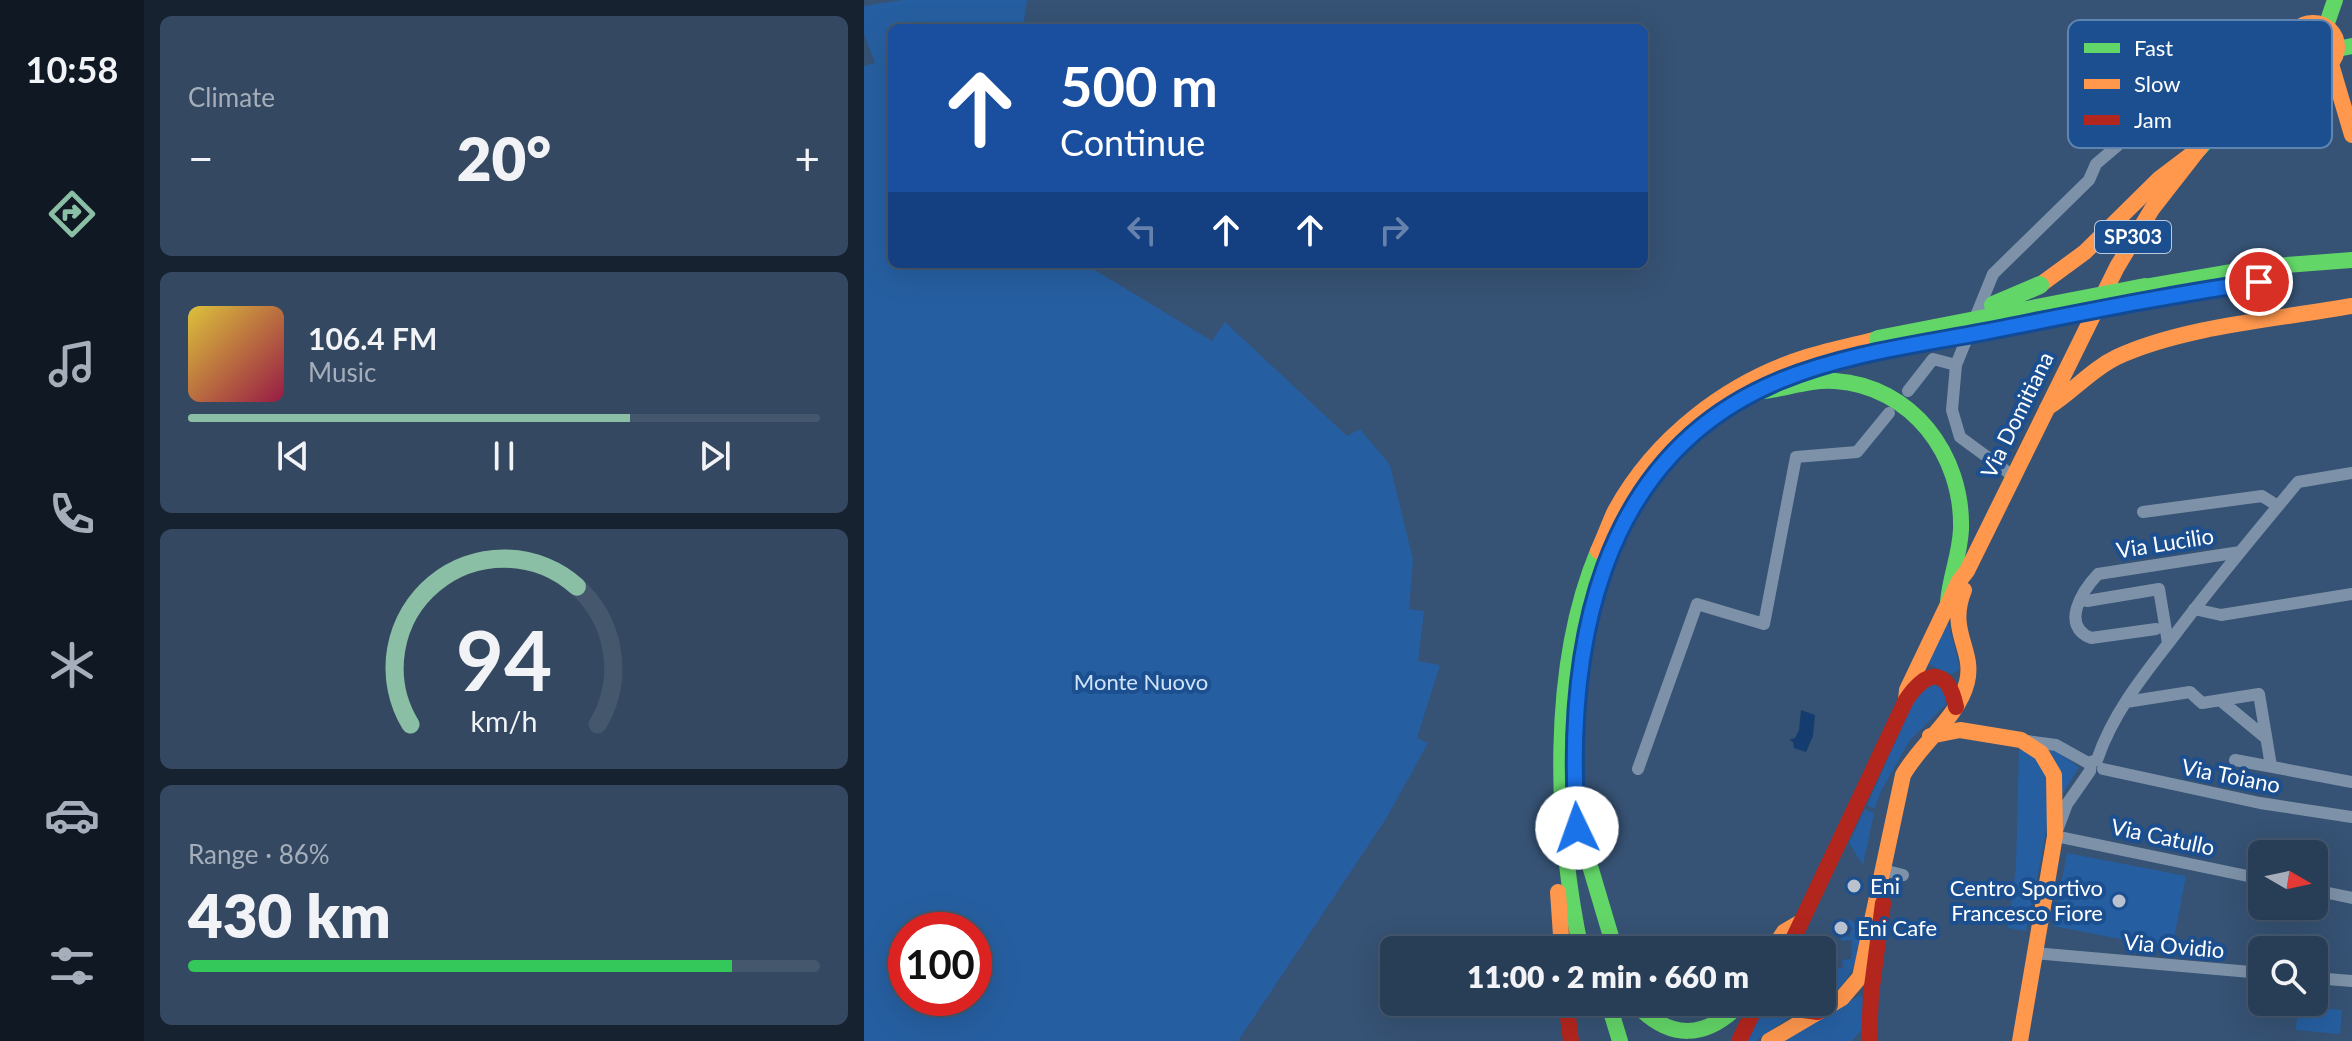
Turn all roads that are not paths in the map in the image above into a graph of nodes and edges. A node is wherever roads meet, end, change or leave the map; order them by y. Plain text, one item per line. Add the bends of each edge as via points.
1 (2335, 0) edge
2 (2328, 20) edge
3 (2332, 33) edge
4 (2340, 53) edge
5 (2352, 135) edge
6 (2115, 148) edge
7 (2200, 148) joint
8 (2352, 260) edge
9 (2352, 274) edge
10 (2146, 294) junction
11 (2352, 306) edge
12 (2018, 318) junction
13 (1948, 325) junction
14 (1879, 345) junction
15 (1956, 365) junction
16 (1908, 391) dead end
17 (1756, 392) junction
18 (2047, 408) junction
19 (1889, 413) dead end
20 (2352, 473) edge
21 (2013, 476) junction
22 (2278, 506) junction
23 (2143, 512) dead end
24 (2240, 552) junction
25 (1967, 571) junction
26 (2352, 594) edge
27 (2087, 601) dead end
28 (1948, 602) junction
29 (2194, 609) junction
30 (2156, 629) dead end
31 (2168, 643) junction
32 (1906, 700) junction
33 (2220, 700) junction
34 (2126, 702) junction
35 (1956, 707) junction
36 (1930, 736) junction
37 (2266, 738) junction
38 (2027, 741) junction
39 (2235, 760) dead end
40 (2095, 766) junction
41 (2271, 766) junction
42 (1638, 769) dead end
43 (2352, 782) edge
44 (2352, 817) edge
45 (2055, 836) junction
46 (1573, 854) junction
47 (1883, 870) junction
48 (1903, 875) dead end
49 (2248, 876) edge
50 (2328, 893) edge
51 (2352, 898) edge
52 (1801, 922) junction
53 (1561, 936) edge
54 (1580, 936) edge
55 (1592, 936) edge
56 (1611, 936) edge
57 (1781, 936) edge
58 (1794, 936) edge
59 (2034, 953) junction
60 (2248, 972) edge
61 (2328, 979) edge
62 (2352, 981) edge
63 (1836, 1002) edge
64 (1568, 1016) edge
65 (1598, 1016) edge
66 (1612, 1016) edge
67 (1644, 1016) edge
68 (1732, 1016) edge
69 (1751, 1016) edge
70 (1811, 1016) edge
71 (1571, 1041) edge
72 (1606, 1041) edge
73 (1620, 1041) edge
74 (1739, 1041) edge
75 (1769, 1041) edge
76 (1869, 1041) edge
77 (2020, 1041) edge

1 - 2 main road
3 - 4 main road
4 - 5 main road
6 - 15 street via 1993,274
7 - 13 main road, bridge via 2175,163 2067,267 2012,299
7 - 18 main road, Via Domitiana / SP303 via 2141,224
8 - 10 main road via 2261,267
9 - 10 main road
10 - 12 main road, bridge
11 - 18 main road via 2167,338 2115,358
12 - 13 main road, bridge
12 - 14 main road
13 - 14 main road, bridge
14 - 17 main road
14 - 46 main road via 1841,345 1720,397 1678,429 1620,500 1588,573 1569,655 1561,757
15 - 16 street via 1933,359
15 - 21 street via 1952,410 1960,437
17 - 28 main road via 1822,382 1857,383 1888,394 1923,420 1947,459 1961,515
17 - 46 main road via 1703,426 1672,454 1643,489 1611,548 1593,600 1580,675
18 - 21 main road, Via Domitiana / SP303
19 - 42 street via 1857,452 1796,457 1764,624 1697,604
20 - 22 street, Via Lucilio via 2298,482
21 - 25 main road, Via Domitiana / SP303
22 - 23 street via 2262,496
22 - 24 street, Via Lucilio
24 - 29 street, Via Lucilio
24 - 30 street, Via Lucilio via 2098,574 2076,606 2077,628 2091,638
25 - 28 main road
25 - 35 main road via 1957,617 1969,670
26 - 29 street via 2221,615
27 - 31 street via 2159,589
28 - 32 main road
29 - 31 street, Via Lucilio
31 - 34 street, Via Lucilio
32 - 35 main road via 1917,684 1933,677 1952,688
32 - 52 main road
33 - 34 street via 2202,703 2190,692
33 - 37 street
33 - 37 street via 2259,694
34 - 40 street, Via Lucilio
35 - 36 main road
36 - 38 main road via 1968,730
36 - 47 main road via 1903,775
37 - 41 street
38 - 40 street, Via Toiano via 2056,745
38 - 45 main road via 2054,774
39 - 41 street
40 - 44 street, Via Toiano via 2260,803
40 - 45 street, Via Lucilio via 2067,804
41 - 43 street
45 - 49 street, Via Catullo
45 - 59 main road
46 - 53 main road via 1558,892
46 - 54 main road
46 - 55 main road
46 - 56 main road via 1590,866
47 - 48 street
47 - 63 main road via 1860,977
47 - 76 main road
50 - 51 street
52 - 57 main road
52 - 58 main road
59 - 60 street, Via Ovidio
59 - 77 main road
61 - 62 street
64 - 71 main road
65 - 72 main road
66 - 73 main road
67 - 68 main road via 1669,1037 1693,1040 1713,1035
69 - 74 main road
70 - 75 main road

